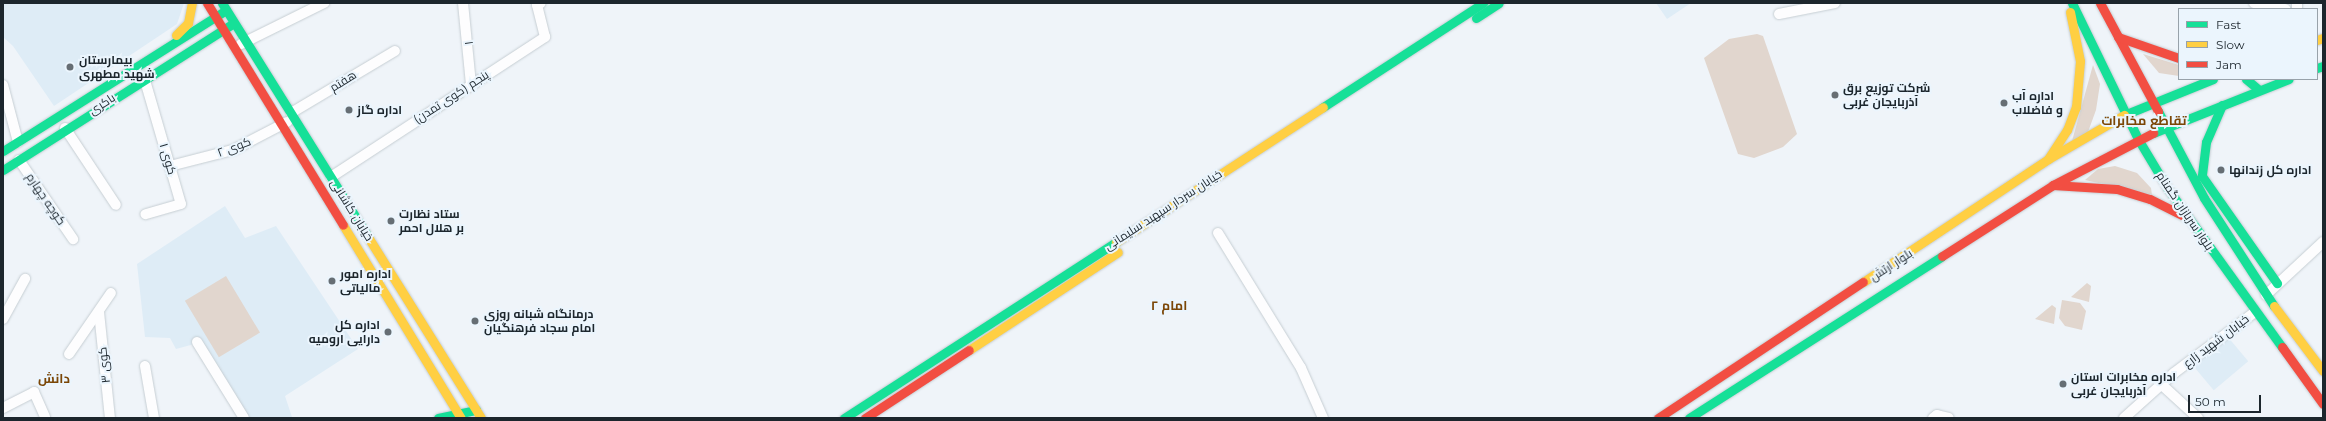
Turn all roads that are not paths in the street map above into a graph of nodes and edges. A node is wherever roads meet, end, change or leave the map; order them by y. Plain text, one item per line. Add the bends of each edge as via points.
1 (192, 3) edge
2 (207, 3) edge
3 (324, 3) edge
4 (463, 3) edge
5 (1483, 3) edge
6 (1499, 3) edge
7 (1835, 3) edge
8 (2068, 3) edge
9 (2072, 3) edge
10 (2100, 3) edge
11 (2254, 3) edge
12 (539, 4) edge
13 (225, 6) edge
14 (2280, 8) edge
15 (1780, 14) dead end
16 (216, 17) junction
17 (235, 22) junction
18 (225, 29) junction
19 (2118, 37) junction
20 (246, 41) junction
21 (166, 45) junction
22 (236, 48) junction
23 (395, 52) dead end
24 (2178, 58) edge
25 (144, 78) junction
26 (2210, 80) edge
27 (2247, 80) edge
28 (2285, 80) edge
29 (471, 84) junction
30 (3, 85) edge
31 (2259, 90) junction
32 (87, 97) junction
33 (2153, 101) junction
34 (2222, 104) junction
35 (5, 108) edge
36 (95, 108) junction
37 (2126, 114) junction
38 (293, 116) junction
39 (283, 125) junction
40 (2165, 127) junction
41 (65, 128) junction
42 (2138, 139) junction
43 (18, 142) junction
44 (3, 152) edge
45 (2048, 159) junction
46 (19, 160) junction
47 (170, 166) junction
48 (3, 170) edge
49 (2202, 176) junction
50 (331, 177) junction
51 (2053, 185) junction
52 (2204, 198) junction
53 (116, 204) dead end
54 (145, 214) dead end
55 (2187, 217) junction
56 (1218, 233) dead end
57 (73, 239) dead end
58 (2323, 242) edge
59 (1902, 258) junction
60 (1911, 275) junction
61 (25, 279) dead end
62 (2277, 283) junction
63 (111, 293) dead end
64 (2266, 295) junction
65 (1819, 311) junction
66 (99, 312) junction
67 (2255, 312) junction
68 (3, 319) edge
69 (1828, 326) junction
70 (197, 342) dead end
71 (69, 354) dead end
72 (145, 366) dead end
73 (2323, 371) edge
74 (2162, 385) junction
75 (2323, 404) edge
76 (3, 408) edge
77 (476, 410) junction
78 (45, 417) edge
79 (461, 417) edge
80 (110, 418) edge
81 (154, 418) edge
82 (244, 418) edge
83 (438, 418) edge
84 (481, 418) edge
85 (844, 418) edge
86 (864, 418) edge
87 (1323, 418) edge
88 (1658, 418) edge
89 (1689, 418) edge
90 (1933, 418) edge
91 (1949, 418) edge
92 (2124, 418) edge
93 (2198, 418) edge

1 - 21 main road via 188,24
2 - 16 main road
3 - 20 street
4 - 29 street, ۱
5 - 85 main road, خیابان سردار سپهبد سلیمانی
6 - 86 main road, خیابان سردار سپهبد سلیمانی
7 - 15 street
8 - 45 main road via 2080,62 2076,107 2067,130
9 - 37 main road, بلوار سربازان گمنام
10 - 19 main road, بلوار سربازان گمنام
11 - 14 street
12 - 29 street, پنجم (کوی تمدن) via 545,37
13 - 16 main road, باکری
13 - 17 main road, خیابان کاشانی
16 - 18 main road
16 - 21 main road, باکری
17 - 18 main road, باکری
17 - 20 main road, خیابان کاشانی
18 - 22 main road
18 - 25 main road, باکری
19 - 24 main road
19 - 33 main road, بلوار سربازان گمنام
20 - 22 street
20 - 38 main road, خیابان کاشانی
21 - 32 main road, باکری
22 - 39 main road
23 - 38 street, هفتم
25 - 36 main road, باکری
25 - 47 street, کوی ۱
26 - 33 main road, بلوار ارتش
27 - 31 main road
28 - 31 main road, بلوار ارتش
29 - 50 street, پنجم (کوی تمدن)
30 - 35 street
31 - 34 main road, بلوار ارتش
32 - 36 main road
32 - 43 main road, باکری
33 - 37 main road, بلوار ارتش
33 - 40 main road, بلوار سربازان گمنام
34 - 40 main road, بلوار ارتش
34 - 49 main road via 2206,142
35 - 43 street
36 - 41 main road, باکری
37 - 42 main road, بلوار سربازان گمنام
37 - 45 main road, بلوار ارتش
38 - 39 street, کوی ۲
38 - 50 main road, خیابان کاشانی
39 - 47 street, کوی ۲ via 233,150
39 - 79 main road
40 - 42 main road, بلوار ارتش
40 - 52 main road, بلوار سربازان گمنام
41 - 46 main road, باکری
41 - 53 street
42 - 51 main road, بلوار ارتش
42 - 55 main road, بلوار سربازان گمنام
43 - 44 main road, باکری
45 - 59 main road, بلوار ارتش
46 - 48 main road, باکری
46 - 57 street, کوچه چهارم
47 - 54 street, کوی ۱ via 182,204
49 - 52 main road
49 - 62 main road
50 - 77 main road, خیابان کاشانی
51 - 55 main road via 2118,189 2150,198
51 - 60 main road, بلوار ارتش
52 - 64 main road, بلوار سربازان گمنام
55 - 67 main road, بلوار سربازان گمنام
56 - 87 street via 1301,368
58 - 62 street
59 - 60 main road
59 - 65 main road, بلوار ارتش
60 - 69 main road, بلوار ارتش
61 - 68 street
62 - 64 street
63 - 66 street
64 - 73 main road, بلوار سربازان گمنام
65 - 69 main road
65 - 88 main road, بلوار ارتش
66 - 71 street
66 - 80 street, کوی ۳
67 - 74 street, خیابان شهید زارع
67 - 75 main road, بلوار سربازان گمنام
69 - 89 main road, بلوار ارتش
70 - 82 street
72 - 81 street
74 - 92 street, خیابان شهید زارع
74 - 93 street
76 - 78 street via 34,392
77 - 79 main road
77 - 84 main road, خیابان کاشانی
79 - 83 main road
90 - 91 street via 1937,414

